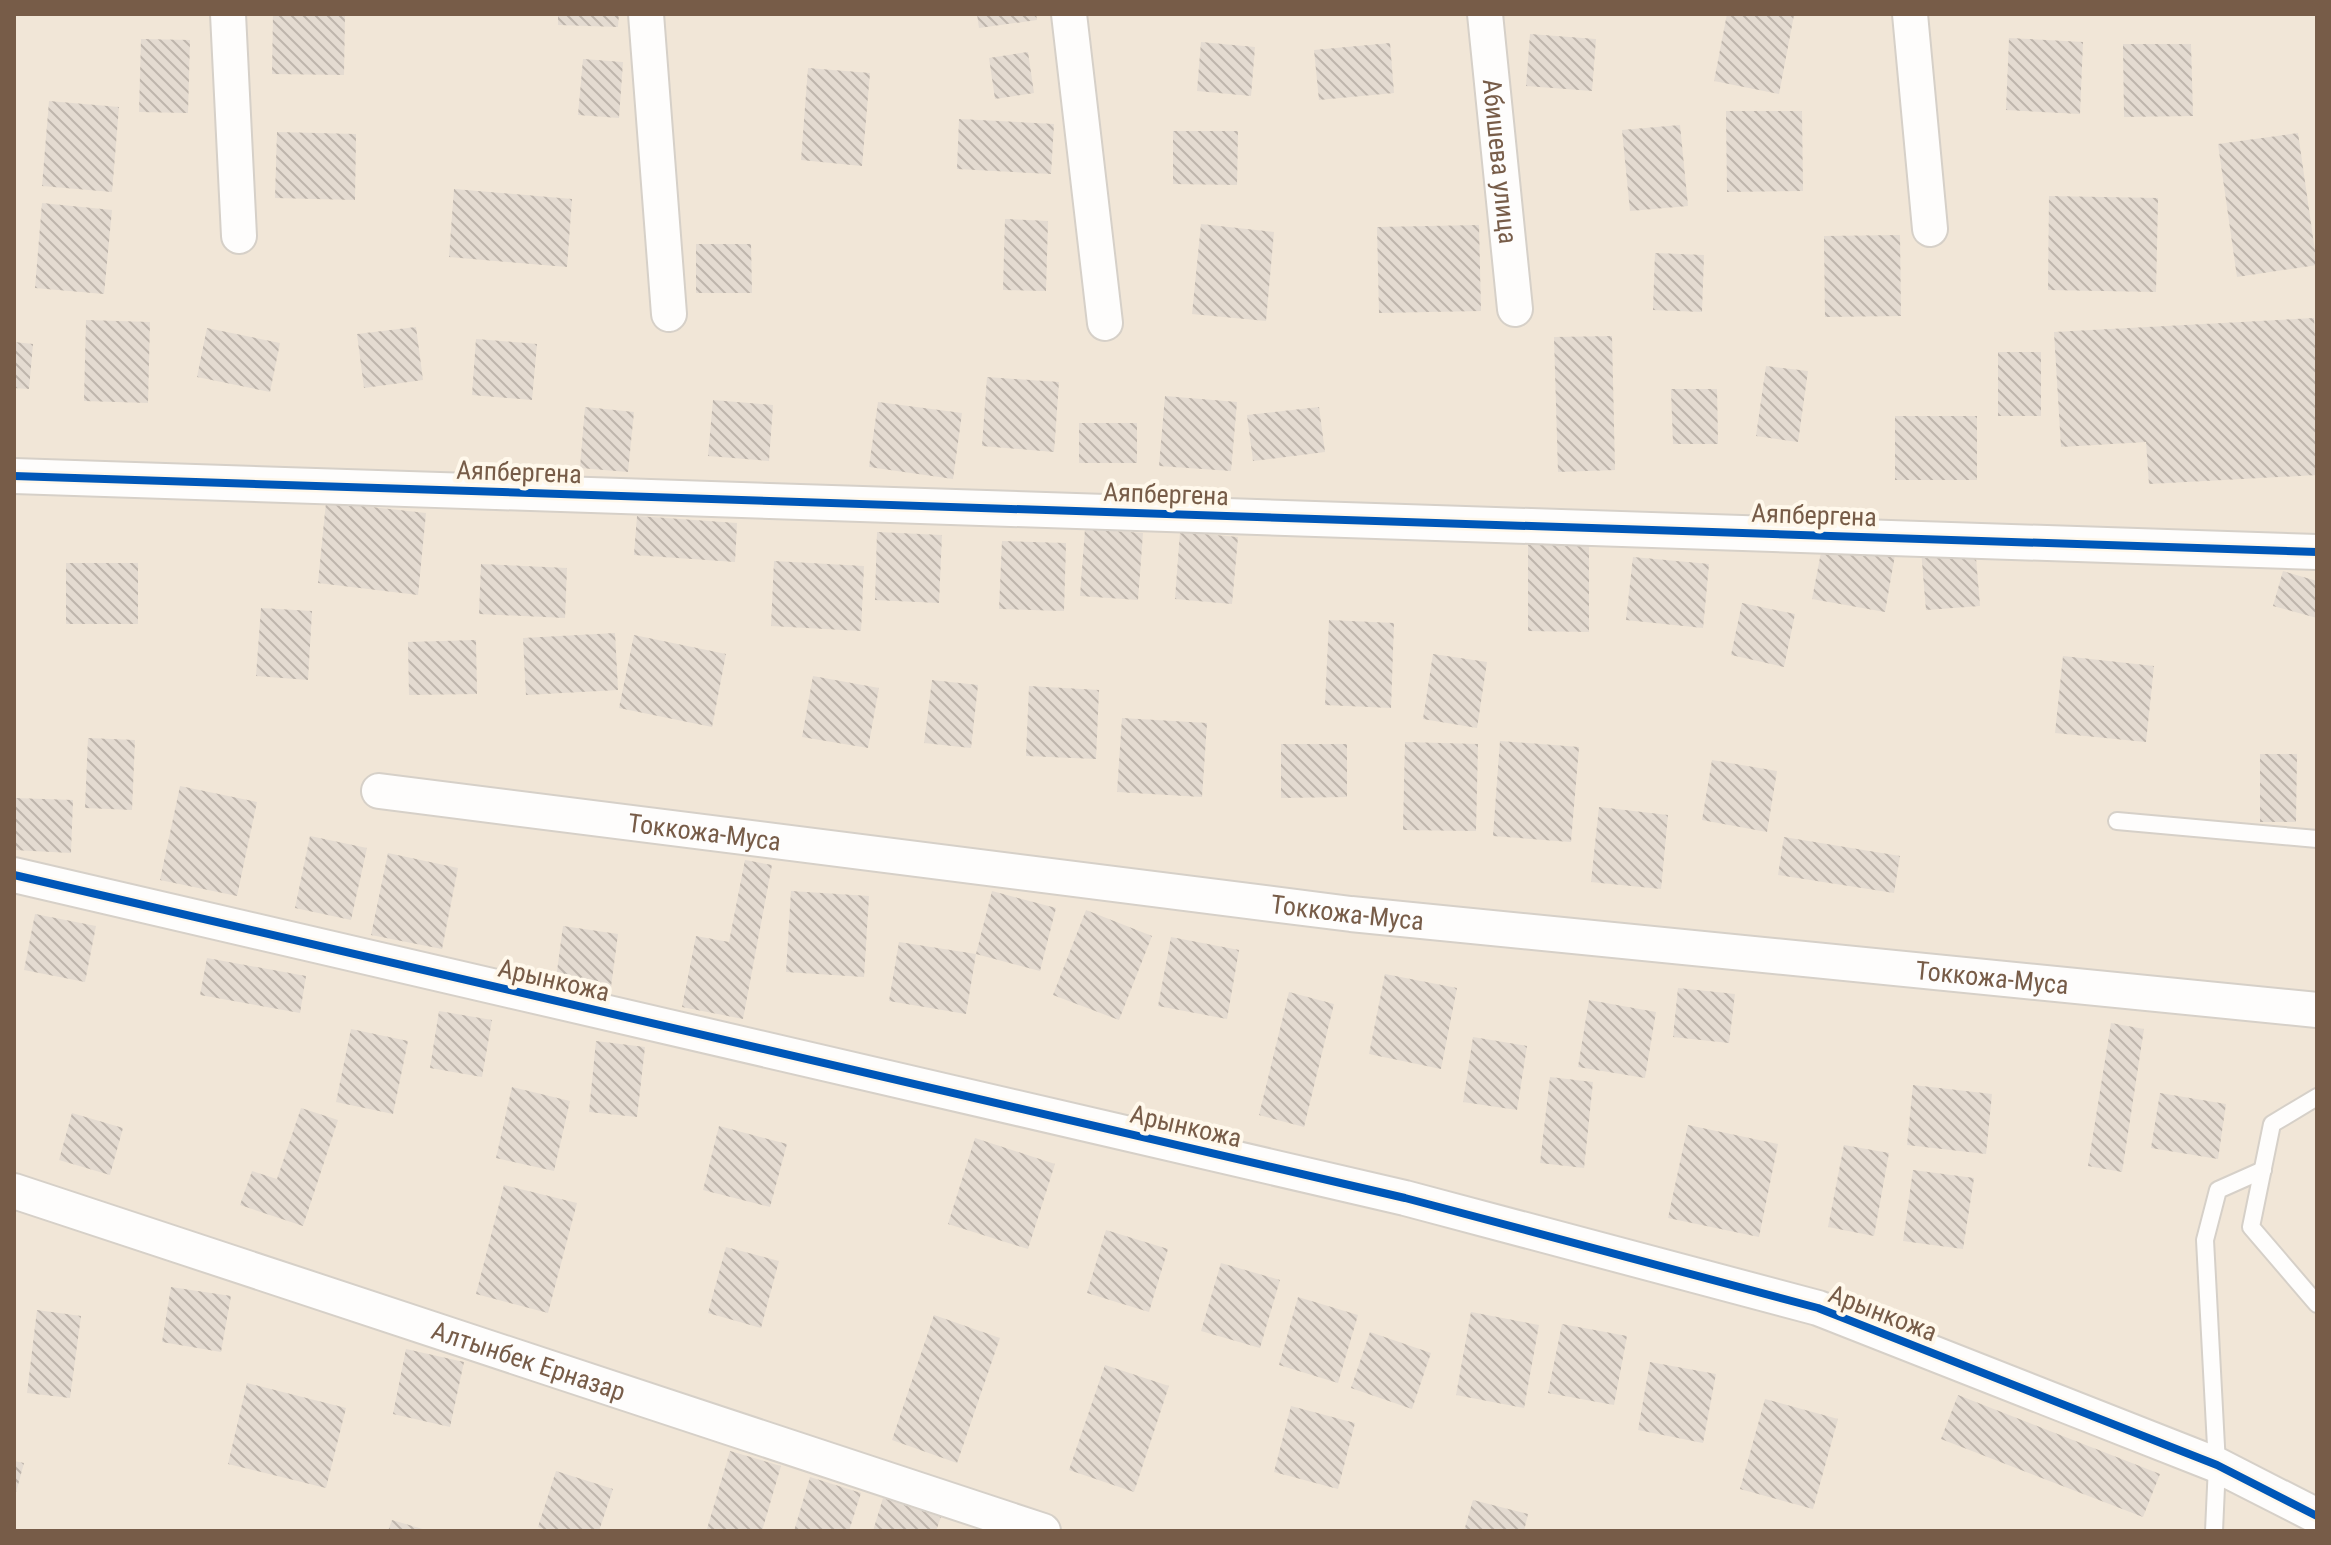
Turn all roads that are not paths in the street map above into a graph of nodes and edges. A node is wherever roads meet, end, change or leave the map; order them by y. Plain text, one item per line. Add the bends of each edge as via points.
1 (228, 14) edge
2 (646, 14) edge
3 (1069, 14) edge
4 (1485, 14) edge
5 (1910, 14) edge
6 (1930, 229) dead end
7 (239, 236) dead end
8 (1515, 309) dead end
9 (669, 314) dead end
10 (1105, 323) dead end
11 (14, 476) edge
12 (2317, 552) edge
13 (379, 791) dead end
14 (2117, 821) dead end
15 (2317, 839) edge
16 (14, 875) edge
17 (2317, 1010) edge
18 (2317, 1097) edge
19 (2263, 1170) junction
20 (14, 1191) edge
21 (2317, 1304) edge
22 (2217, 1465) junction
23 (2317, 1516) edge
24 (1043, 1531) edge
25 (2214, 1531) edge

1 - 7 street
2 - 9 street
3 - 10 street
4 - 8 street, Абишева улица
5 - 6 street
11 - 12 street, Аяпбергена
13 - 17 street, Токкожа-Муса via 1351,914
14 - 15 lane
16 - 22 street, Арынкожа via 1466,1214 1818,1308
18 - 19 lane via 2272,1124
19 - 21 lane via 2251,1227
19 - 22 lane via 2218,1190 2205,1240
20 - 24 street, Алтынбек Ерназар
22 - 23 street, Арынкожа
22 - 25 lane

